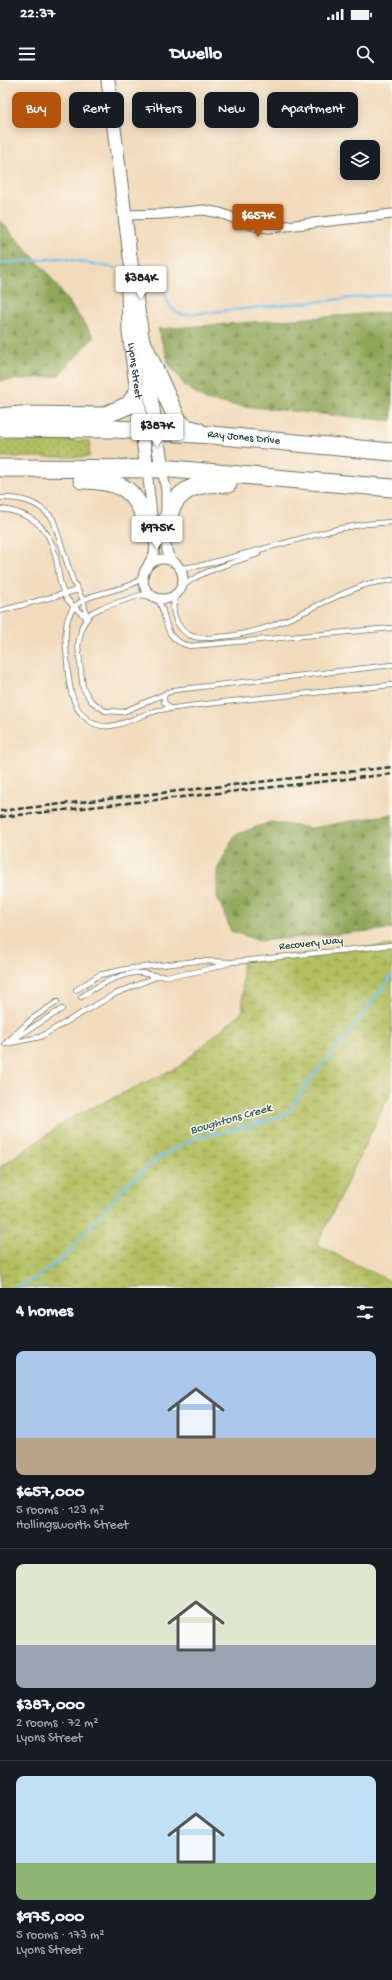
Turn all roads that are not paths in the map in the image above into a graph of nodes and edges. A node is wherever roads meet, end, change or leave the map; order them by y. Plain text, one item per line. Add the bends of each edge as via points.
1 (108, 80) edge
2 (119, 170) junction
3 (392, 214) edge
4 (125, 215) junction
5 (144, 346) junction
6 (137, 393) junction
7 (0, 417) edge
8 (0, 428) edge
9 (149, 431) junction
10 (212, 435) junction
11 (392, 452) edge
12 (0, 468) edge
13 (154, 469) junction
14 (0, 476) edge
15 (345, 484) junction
16 (392, 488) edge
17 (0, 498) edge
18 (0, 509) edge
19 (392, 522) edge
20 (160, 533) junction
21 (280, 546) junction
22 (174, 563) junction
23 (146, 569) junction
24 (392, 580) edge
25 (78, 590) junction
26 (179, 591) junction
27 (64, 593) junction
28 (155, 597) junction
29 (83, 600) junction
30 (73, 607) junction
31 (0, 611) edge
32 (87, 618) junction
33 (392, 628) edge
34 (392, 665) edge
35 (392, 685) edge
36 (170, 690) junction
37 (174, 709) junction
38 (392, 945) edge
39 (232, 962) junction
40 (158, 976) junction
41 (76, 990) dead end
42 (80, 997) dead end
43 (57, 1002) dead end
44 (62, 1009) dead end
45 (5, 1044) junction

1 - 2 street, Lyons Street
2 - 4 street, Lyons Street
2 - 6 street, Lyons Street via 119,198 128,282 129,332
3 - 4 street via 269,228 203,210
4 - 5 street, Lyons Street
5 - 9 street, Lyons Street
5 - 10 highway via 178,421 186,428
6 - 7 highway via 128,405 103,416
6 - 9 street, Lyons Street
8 - 9 highway, Ray Jones Drive
9 - 10 highway, Ray Jones Drive
9 - 13 street, Lyons Street
10 - 11 highway, Ray Jones Drive
12 - 13 highway
13 - 15 highway
13 - 20 street, Lyons Street
13 - 20 street, Lyons Street via 166,490
14 - 20 highway via 115,482 123,486 140,505
15 - 16 highway
15 - 20 highway via 310,489 203,484 191,489 174,503
17 - 25 lane via 18,498 32,502 52,519
18 - 27 lane via 34,519 45,530 56,554
19 - 21 lane via 337,529
20 - 22 street, Lyons Street
20 - 23 street, Lyons Street via 154,554
21 - 22 lane via 197,566 183,568
21 - 26 lane via 196,577 185,583
22 - 23 street via 156,561
22 - 26 street via 183,576
23 - 28 street via 144,584 146,590
23 - 29 lane, Lyons Street via 133,584
24 - 26 lane via 364,585 273,626 232,636 204,638 188,635 178,623 173,603
25 - 27 lane
25 - 29 lane
26 - 28 street via 168,599
27 - 30 lane
27 - 31 lane
28 - 32 lane via 141,595 128,599 96,610
28 - 33 lane via 172,637 190,646
29 - 30 lane, Lyons Street
29 - 32 lane
30 - 32 lane
30 - 37 lane via 68,614 64,632 70,684 82,715 93,723 106,726 152,712
32 - 36 lane via 80,634 78,658 83,688 95,705 105,711 123,712
34 - 36 lane
35 - 37 lane
36 - 37 lane via 165,694 164,700 166,705
38 - 39 lane, Recovery Way
39 - 40 lane, Recovery Way via 207,970
39 - 41 lane, Recovery Way via 170,964 110,972 99,975
40 - 42 lane via 135,973 124,975
40 - 45 lane via 115,994 40,1038
43 - 45 lane via 33,1018
44 - 45 lane

